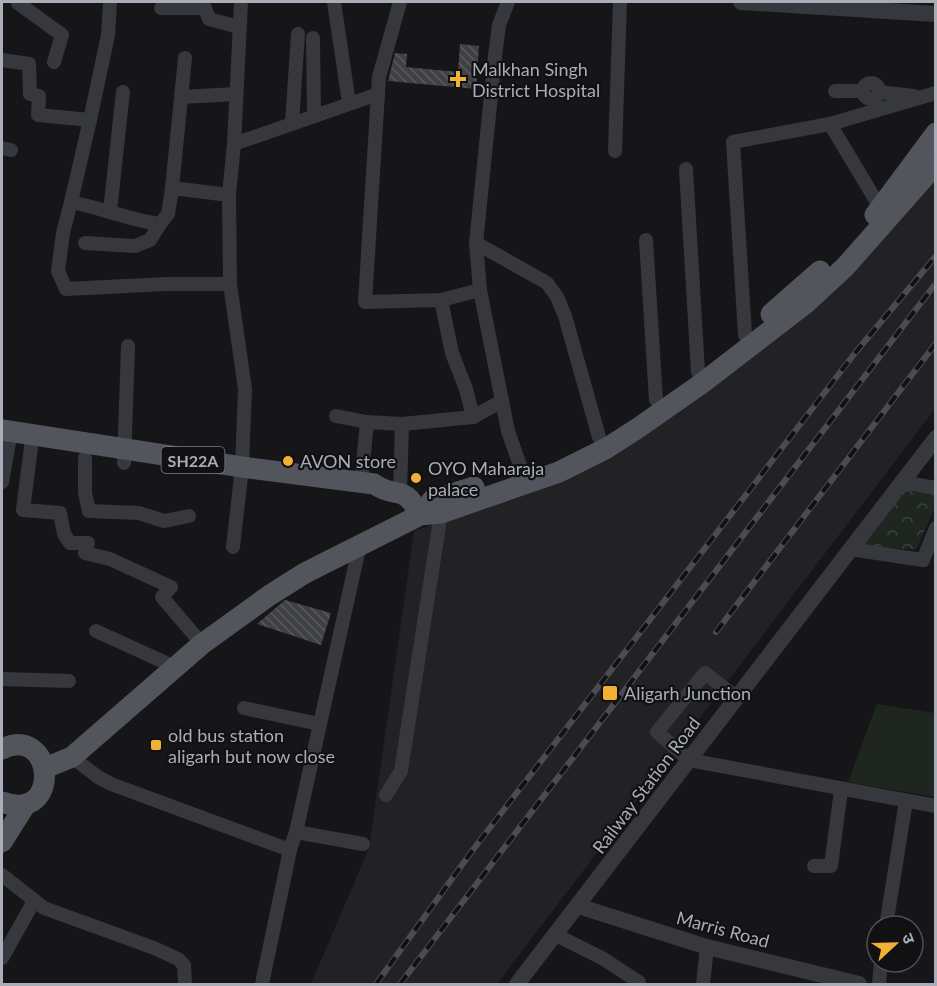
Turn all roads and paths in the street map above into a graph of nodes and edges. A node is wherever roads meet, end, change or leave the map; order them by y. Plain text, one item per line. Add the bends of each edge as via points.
1 (18, 2) edge
2 (110, 2) edge
3 (241, 2) edge
4 (334, 2) edge
5 (400, 2) edge
6 (508, 2) edge
7 (620, 2) edge
8 (741, 2) edge
9 (901, 2) edge
10 (936, 4) edge
11 (160, 8) dead end
12 (936, 14) edge
13 (239, 27) junction
14 (298, 34) dead end
15 (314, 38) dead end
16 (185, 58) dead end
17 (2, 60) edge
18 (54, 62) dead end
19 (835, 91) dead end
20 (123, 92) dead end
21 (378, 93) junction
22 (936, 93) edge
23 (236, 94) junction
24 (919, 96) junction
25 (181, 97) junction
26 (349, 104) junction
27 (314, 116) junction
28 (90, 120) junction
29 (292, 123) junction
30 (830, 124) junction
31 (936, 133) edge
32 (234, 144) junction
33 (615, 151) dead end
34 (936, 164) edge
35 (686, 169) dead end
36 (172, 188) junction
37 (229, 195) junction
38 (71, 202) junction
39 (881, 209) junction
40 (110, 210) junction
41 (160, 225) junction
42 (646, 240) dead end
43 (85, 243) dead end
44 (476, 243) junction
45 (230, 284) junction
46 (480, 290) junction
47 (441, 300) junction
48 (782, 313) junction
49 (745, 335) junction
50 (128, 346) dead end
51 (698, 372) junction
52 (656, 400) junction
53 (502, 401) junction
54 (336, 416) dead end
55 (473, 417) junction
56 (368, 422) junction
57 (402, 424) junction
58 (6, 437) edge
59 (598, 437) junction
60 (936, 438) edge
61 (31, 447) junction
62 (125, 456) junction
63 (85, 458) junction
64 (522, 471) junction
65 (242, 473) junction
66 (2, 482) edge
67 (901, 482) junction
68 (322, 484) junction
69 (361, 484) junction
70 (936, 488) edge
71 (392, 491) junction
72 (429, 514) junction
73 (189, 516) dead end
74 (936, 528) edge
75 (360, 544) junction
76 (233, 548) dead end
77 (850, 549) junction
78 (96, 631) dead end
79 (202, 644) junction
80 (175, 667) junction
81 (2, 679) edge
82 (69, 681) dead end
83 (737, 698) junction
84 (244, 708) dead end
85 (319, 724) junction
86 (2, 749) edge
87 (72, 757) junction
88 (689, 760) junction
89 (45, 768) junction
90 (841, 790) junction
91 (386, 795) dead end
92 (906, 801) junction
93 (2, 802) edge
94 (26, 804) junction
95 (936, 806) edge
96 (296, 832) junction
97 (2, 842) edge
98 (363, 844) dead end
99 (290, 850) junction
100 (814, 866) dead end
101 (2, 875) edge
102 (34, 901) junction
103 (578, 906) junction
104 (888, 914) edge
105 (556, 935) junction
106 (707, 947) junction
107 (2, 958) edge
108 (639, 982) dead end
109 (185, 984) edge
110 (262, 984) edge
111 (517, 984) edge
112 (703, 984) edge
113 (854, 984) edge

1 - 18 street via 62,35
2 - 28 street via 108,35
3 - 13 street
4 - 26 street
5 - 21 street
6 - 44 street via 499,25
7 - 33 street
8 - 12 street
9 - 10 street
11 - 13 street via 205,8 209,19
13 - 23 street
14 - 29 street
15 - 27 street
16 - 25 street
17 - 28 street via 29,64 30,94 39,96 38,115
19 - 24 street via 864,91 872,99 879,92
20 - 40 street
21 - 26 street
21 - 47 street via 365,302
22 - 24 street
23 - 25 street
23 - 32 street
24 - 30 street
25 - 36 street
26 - 27 street
27 - 29 street
28 - 38 street
29 - 32 street
30 - 39 street
30 - 49 street via 733,142
31 - 39 main road
32 - 37 street
34 - 48 main road via 845,267
35 - 51 street
36 - 37 street
36 - 41 street via 168,214
37 - 45 street
38 - 40 street
38 - 45 street via 58,271 66,289
39 - 48 main road
40 - 41 street
41 - 43 street via 150,240 135,246
42 - 52 street
44 - 46 street
44 - 59 street via 547,283 557,297
45 - 65 street via 245,388
46 - 47 street
46 - 53 street
47 - 55 street via 452,353
48 - 49 main road
48 - 72 main road via 701,384 607,448 559,472
49 - 51 main road
50 - 62 street
51 - 52 main road
52 - 59 main road
53 - 55 street
53 - 64 street
54 - 56 street
55 - 57 street
56 - 57 street
56 - 69 street
57 - 71 street
58 - 61 main road, SH22A
58 - 62 main road, SH22A
58 - 66 street
59 - 64 main road
60 - 67 street, Railway Station Road
61 - 63 main road, SH22A
61 - 79 street via 23,510 60,513 70,543 88,543 85,554 110,559 171,587 162,597
62 - 63 main road, SH22A
62 - 65 main road, SH22A
63 - 73 street via 89,511 139,513 164,521
64 - 72 main road via 432,501
65 - 68 main road, SH22A
65 - 76 street
67 - 70 street
67 - 77 street, Railway Station Road
68 - 69 main road, SH22A
68 - 71 main road, SH22A via 373,496
69 - 71 main road, SH22A
71 - 72 main road via 412,499
72 - 75 main road
72 - 91 street via 402,771
74 - 77 street via 923,560
75 - 79 main road via 270,595
75 - 85 street
77 - 83 street, Railway Station Road
78 - 80 street
79 - 80 main road
80 - 87 main road
81 - 82 street
83 - 88 street, Railway Station Road
83 - 88 street via 705,673 657,732
84 - 85 street
85 - 96 street
86 - 89 main road via 13,745 29,749
87 - 89 main road
87 - 99 street via 119,787
88 - 90 street
88 - 103 street, Railway Station Road
89 - 94 main road via 43,789
90 - 92 street
90 - 100 street via 831,866
92 - 95 street
92 - 104 street
93 - 94 main road
94 - 97 main road
96 - 98 street
96 - 99 street
99 - 110 street
101 - 102 street
102 - 107 street
102 - 109 street via 178,959 186,972
103 - 105 street, Railway Station Road
103 - 106 street, Marris Road
105 - 108 street
105 - 111 street, Railway Station Road
106 - 112 street
106 - 113 street, Marris Road

